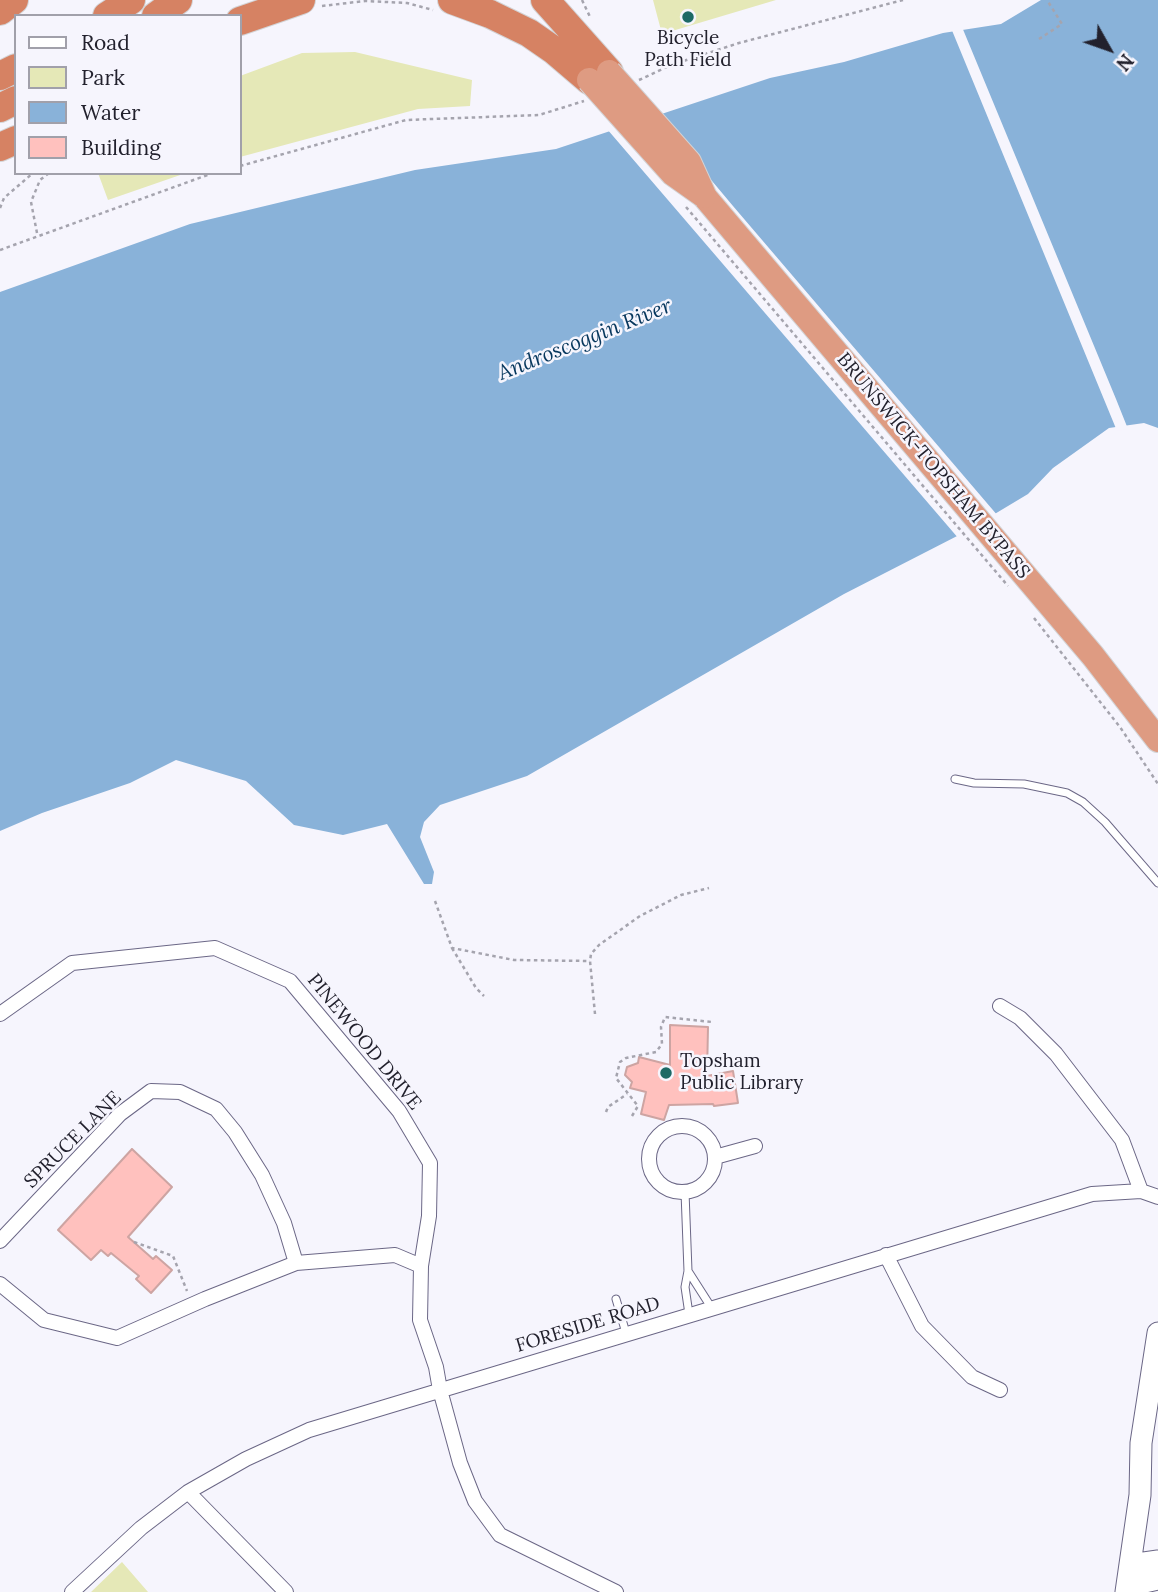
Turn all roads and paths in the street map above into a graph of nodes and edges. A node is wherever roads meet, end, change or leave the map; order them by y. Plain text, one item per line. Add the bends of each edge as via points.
1 (14, 0) edge
2 (131, 0) edge
3 (178, 0) edge
4 (496, 0) edge
5 (545, 0) edge
6 (565, 0) edge
7 (903, 0) edge
8 (1047, 0) edge
9 (892, 2) edge
10 (309, 3) edge
11 (447, 6) edge
12 (0, 10) edge
13 (110, 14) edge
14 (159, 14) edge
15 (242, 20) edge
16 (1039, 39) dead end
17 (599, 76) junction
18 (31, 175) edge
19 (46, 175) edge
20 (207, 175) edge
21 (694, 200) junction
22 (0, 208) edge
23 (38, 235) junction
24 (0, 244) edge
25 (1, 250) edge
26 (1019, 584) junction
27 (1034, 617) dead end
28 (1158, 740) edge
29 (955, 779) dead end
30 (1158, 784) edge
31 (1158, 883) edge
32 (709, 888) dead end
33 (435, 901) dead end
34 (452, 948) junction
35 (590, 961) junction
36 (484, 996) dead end
37 (1000, 1006) dead end
38 (0, 1014) edge
39 (596, 1014) dead end
40 (712, 1022) dead end
41 (627, 1094) junction
42 (606, 1112) dead end
43 (632, 1116) dead end
44 (755, 1146) dead end
45 (715, 1157) junction
46 (1141, 1191) junction
47 (685, 1192) junction
48 (1158, 1197) edge
49 (0, 1241) edge
50 (134, 1242) dead end
51 (159, 1251) junction
52 (886, 1255) junction
53 (157, 1257) dead end
54 (296, 1263) junction
55 (421, 1266) junction
56 (688, 1271) junction
57 (0, 1284) edge
58 (616, 1298) dead end
59 (201, 1304) junction
60 (711, 1307) junction
61 (689, 1314) junction
62 (626, 1333) junction
63 (1158, 1333) edge
64 (440, 1390) junction
65 (1000, 1390) dead end
66 (188, 1492) junction
67 (1158, 1561) edge
68 (1130, 1564) junction
69 (1158, 1579) edge
70 (1126, 1589) edge
71 (72, 1592) edge
72 (286, 1592) edge
73 (616, 1592) edge

1 - 12 highway
2 - 13 highway
3 - 14 highway
4 - 17 highway via 529,18
5 - 17 highway
6 - 17 highway
7 - 9 path
8 - 16 path via 1062,24
10 - 11 path
10 - 15 highway
11 - 17 highway via 490,14
17 - 21 highway, BRUNSWICK-TOPSHAM BYPASS, bridge via 689,162
18 - 22 path via 4,198
19 - 23 path via 31,202
20 - 23 path
21 - 26 highway, BRUNSWICK-TOPSHAM BYPASS
21 - 26 path, bridge via 828,372
23 - 25 path
24 - 25 path
26 - 28 highway, BRUNSWICK-TOPSHAM BYPASS via 1093,656
27 - 30 path
29 - 31 lane via 1024,784 1068,793 1105,822
32 - 35 path via 681,895 640,916 599,945
33 - 34 path
34 - 35 path via 514,960
34 - 36 path
35 - 39 path
37 - 46 street via 1020,1018 1056,1054 1122,1140
38 - 55 street, PINEWOOD DRIVE via 72,963 215,948 290,981 398,1111 430,1163 429,1216
40 - 41 path via 665,1017 662,1044 656,1052 626,1058 617,1068 617,1078
41 - 42 path
41 - 43 path via 638,1106
44 - 45 street
45 - 47 street via 710,1176 695,1190
45 - 47 street via 707,1137 698,1130 678,1126 658,1135 649,1154 652,1174 666,1188
46 - 48 street, FORESIDE ROAD
46 - 52 street, FORESIDE ROAD via 1092,1195
47 - 56 lane
49 - 54 street, SPRUCE LANE via 120,1114 151,1091 180,1092 216,1109 235,1132 284,1223
50 - 51 path
51 - 53 path
51 - 59 path via 173,1256
52 - 60 street, FORESIDE ROAD
52 - 65 street via 922,1326 972,1377
54 - 55 street via 395,1255
54 - 59 street
55 - 64 street, PINEWOOD DRIVE via 420,1320
56 - 60 lane
56 - 61 lane
57 - 59 street via 44,1320 117,1338
58 - 62 lane
60 - 61 street, FORESIDE ROAD
61 - 62 street, FORESIDE ROAD
62 - 64 street, FORESIDE ROAD
63 - 68 main road via 1141,1443 1140,1495
64 - 66 street, FORESIDE ROAD via 309,1430
64 - 73 street, PINEWOOD DRIVE via 475,1501 500,1535
66 - 71 street, FORESIDE ROAD
66 - 72 street
67 - 68 main road
68 - 70 main road
69 - 70 main road

